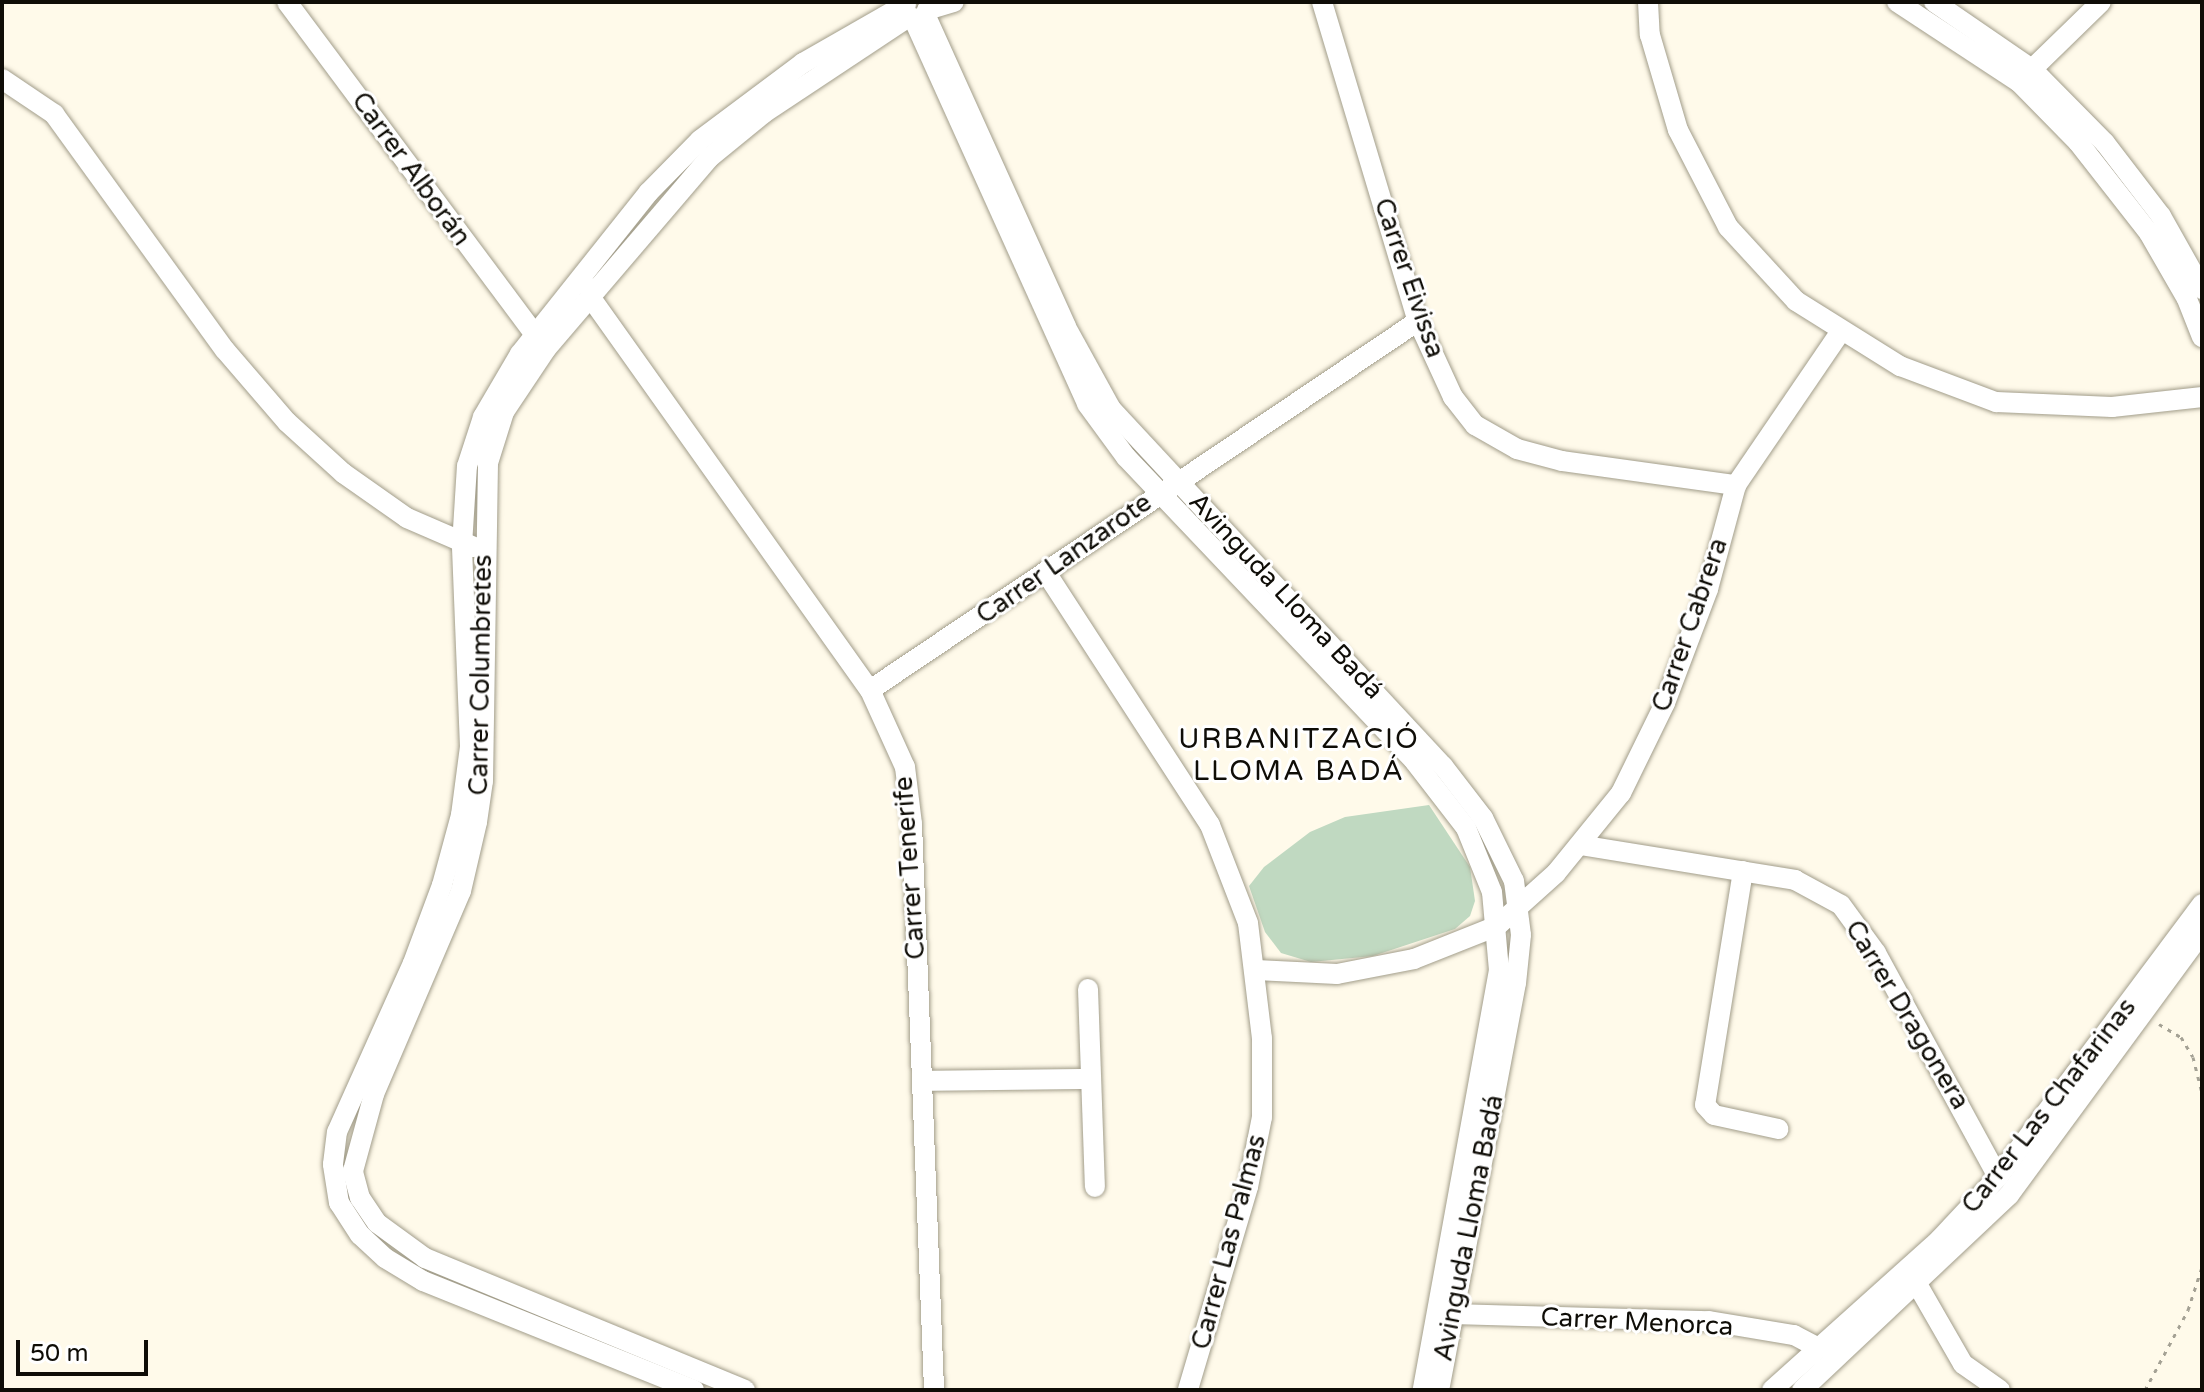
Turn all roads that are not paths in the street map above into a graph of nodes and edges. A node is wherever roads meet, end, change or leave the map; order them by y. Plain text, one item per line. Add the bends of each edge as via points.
1 (287, 2) edge
2 (954, 2) edge
3 (1322, 2) edge
4 (1648, 2) edge
5 (1897, 2) edge
6 (1934, 2) edge
7 (2101, 2) edge
8 (916, 9) edge
9 (2026, 76) junction
10 (2, 79) edge
11 (587, 271) junction
12 (2202, 289) edge
13 (591, 298) junction
14 (1418, 321) junction
15 (1841, 331) junction
16 (2202, 337) edge
17 (541, 342) junction
18 (2202, 397) edge
19 (1178, 480) junction
20 (1736, 485) junction
21 (1160, 492) junction
22 (462, 545) junction
23 (483, 549) junction
24 (1047, 574) junction
25 (870, 690) junction
26 (1580, 845) junction
27 (1743, 871) junction
28 (1519, 904) junction
29 (2202, 904) edge
30 (1497, 926) junction
31 (2202, 932) edge
32 (1256, 970) junction
33 (1088, 989) dead end
34 (1091, 1079) junction
35 (923, 1081) junction
36 (1778, 1129) dead end
37 (1998, 1177) junction
38 (1095, 1187) dead end
39 (1917, 1284) junction
40 (1452, 1314) junction
41 (1818, 1348) junction
42 (694, 1390) edge
43 (745, 1390) edge
44 (934, 1390) edge
45 (1188, 1390) edge
46 (1423, 1390) edge
47 (1439, 1390) edge
48 (1772, 1390) edge
49 (1802, 1390) edge
50 (2000, 1390) edge

1 - 17 street, Carrer Alborán
2 - 8 street
3 - 14 street, Carrer Eivissa
4 - 15 street via 1650,35 1678,130 1728,227 1796,301
5 - 9 street
6 - 9 street
7 - 9 street
8 - 11 street, Carrer Columbretes via 803,63 700,140 648,193
8 - 13 street, Carrer Columbretes via 764,113 709,158 663,205
8 - 19 street, Avinguda Lloma Badá via 1087,370 1111,409
8 - 21 street, Avinguda Lloma Badá via 1087,404
9 - 12 street via 2105,143 2161,216
9 - 16 street via 2149,233
10 - 22 street, Carrer Columbretes via 54,114 225,350 287,422 381,500
11 - 13 street
11 - 17 street, Carrer Columbretes
13 - 17 street, Carrer Columbretes
13 - 25 street, Carrer Tenerife
14 - 19 street, Carrer Lanzarote
14 - 20 street, Carrer Eivissa via 1453,397 1475,425 1517,449 1562,461
15 - 18 street via 1900,366 1996,402 2112,407
15 - 20 street, Carrer Cabrera
17 - 22 street, Carrer Columbretes via 483,417 467,466
17 - 23 street, Carrer Columbretes via 504,412 488,463
19 - 21 street, Carrer Lanzarote
19 - 28 street, Avinguda Lloma Badá via 1443,766 1483,818 1514,881
20 - 26 street, Carrer Cabrera via 1708,589 1665,703 1621,793
21 - 24 street, Carrer Lanzarote
21 - 30 street, Avinguda Lloma Badá via 1424,773 1466,828 1492,892
22 - 23 street
22 - 42 street, Carrer Columbretes via 470,747 461,815 413,963 337,1132 333,1164 339,1203 360,1235 423,1281
23 - 43 street, Carrer Columbretes via 486,691 477,822 461,891 359,1138 353,1171 360,1198 377,1223 425,1258
24 - 25 street, Carrer Lanzarote
24 - 32 street, Carrer Las Palmas via 1210,825 1248,923
25 - 35 street, Carrer Tenerife via 905,767
26 - 27 street, Carrer Dragonera
26 - 28 street, Carrer Cabrera
27 - 36 street via 1705,1105 1714,1115
27 - 37 street, Carrer Dragonera via 1795,880 1841,905 1876,953
28 - 30 street, Carrer Cabrera
28 - 40 street, Avinguda Lloma Badá via 1516,983
29 - 37 street, Carrer Las Chafarinas
30 - 32 street via 1414,959 1337,974
30 - 46 street, Avinguda Lloma Badá via 1499,970
31 - 39 street, Carrer Las Chafarinas via 2009,1195
32 - 45 street, Carrer Las Palmas via 1262,1117 1248,1187
33 - 34 street
34 - 35 street
34 - 38 street
35 - 44 street, Carrer Tenerife
37 - 41 street, Carrer Las Chafarinas via 1940,1239
39 - 49 street, Carrer Las Chafarinas
39 - 50 street via 1963,1364
40 - 41 street, Carrer Menorca via 1709,1321 1794,1335
40 - 47 street, Avinguda Lloma Badá
41 - 48 street, Carrer Las Chafarinas

